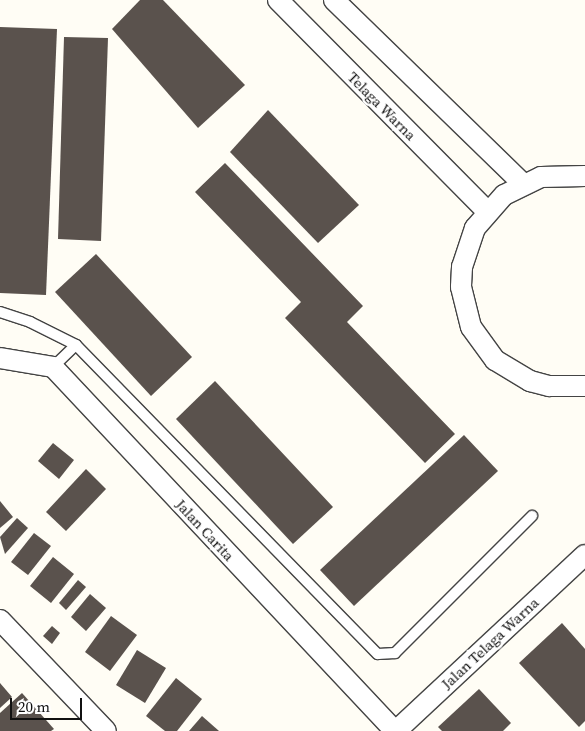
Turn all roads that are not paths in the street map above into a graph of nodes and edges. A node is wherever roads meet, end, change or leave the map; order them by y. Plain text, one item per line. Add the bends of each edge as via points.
1 (278, 0) edge
2 (334, 0) edge
3 (585, 176) edge
4 (523, 184) junction
5 (487, 211) junction
6 (0, 312) edge
7 (76, 345) junction
8 (0, 358) edge
9 (53, 367) junction
10 (585, 386) edge
11 (532, 516) dead end
12 (585, 555) edge
13 (0, 620) edge
14 (106, 731) edge
15 (396, 731) edge

1 - 5 street, Telaga Warna
2 - 4 street
3 - 4 street via 559,174
4 - 5 street
5 - 10 street via 475,228 462,267 464,307 481,345 511,372 549,386
6 - 7 lane via 30,322
7 - 9 lane
7 - 11 lane via 378,654 395,653
8 - 9 street
9 - 15 street, Jalan Carita
12 - 15 street, Jalan Telaga Warna
13 - 14 street

